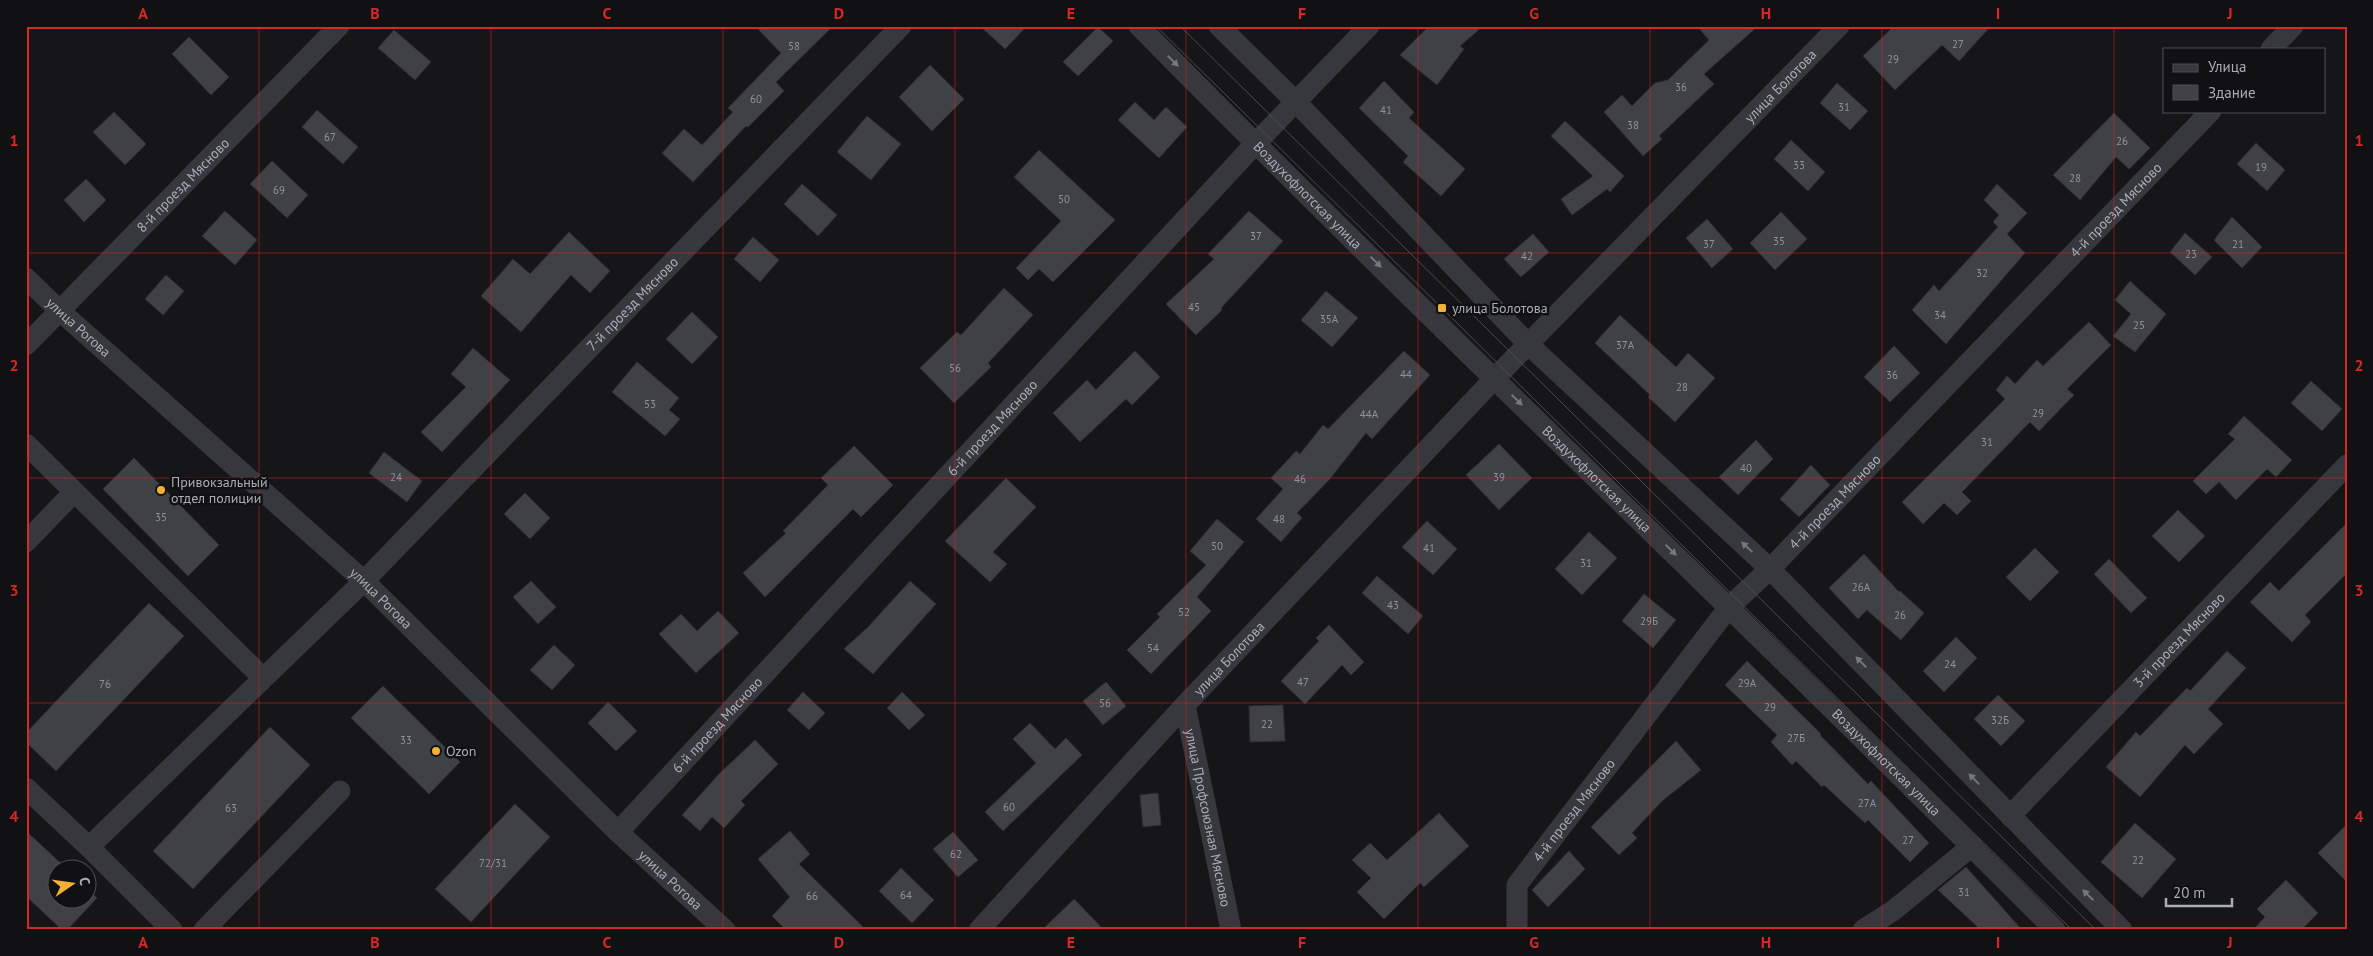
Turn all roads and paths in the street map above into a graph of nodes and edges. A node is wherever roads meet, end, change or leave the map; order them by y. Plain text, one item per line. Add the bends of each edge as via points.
1 (339, 26) edge
2 (901, 26) edge
3 (1139, 26) edge
4 (1219, 26) edge
5 (1369, 26) edge
6 (1839, 26) edge
7 (2293, 26) edge
8 (2272, 48) edge
9 (1296, 102) junction
10 (2210, 112) edge
11 (1255, 144) junction
12 (26, 278) edge
13 (60, 311) junction
14 (26, 345) edge
15 (1528, 345) junction
16 (1494, 378) junction
17 (26, 444) edge
18 (2347, 465) edge
19 (74, 492) junction
20 (26, 542) edge
21 (1770, 568) junction
22 (364, 582) junction
23 (1730, 607) junction
24 (263, 678) junction
25 (1185, 705) junction
26 (26, 788) edge
27 (340, 791) dead end
28 (2010, 816) junction
29 (618, 832) junction
30 (1972, 846) junction
31 (89, 847) junction
32 (172, 930) edge
33 (204, 930) edge
34 (725, 930) edge
35 (979, 930) edge
36 (1231, 930) edge
37 (1517, 930) edge
38 (1863, 930) edge
39 (2055, 930) edge
40 (2122, 930) edge

1 - 13 street, 8-й проезд Мясново
2 - 22 street, 7-й проезд Мясново
3 -> 11 street, Воздухофлотская улица
4 - 9 street
5 - 9 street, 6-й проезд Мясново
6 - 15 street, улица Болотова
7 - 8 street
9 - 11 street, 6-й проезд Мясново
9 - 15 street
10 - 21 street, 4-й проезд Мясново
11 -> 16 street, Воздухофлотская улица
11 - 29 street, 6-й проезд Мясново
12 - 13 street, улица Рогова
13 - 14 street, 8-й проезд Мясново
13 - 22 street, улица Рогова
15 - 16 street, улица Болотова
21 -> 15 street
16 -> 23 street, Воздухофлотская улица
16 - 25 street, улица Болотова
17 - 19 street
18 - 28 street, 3-й проезд Мясново
19 - 20 street
19 - 24 street
21 - 23 street, 4-й проезд Мясново
28 -> 21 street
22 - 24 street, 7-й проезд Мясново
22 - 29 street, улица Рогова
23 - 30 street, Воздухофлотская улица
23 - 37 street, 4-й проезд Мясново via 1518,885
24 - 31 street, 7-й проезд Мясново
25 - 35 street, улица Болотова
25 - 36 street, улица Профсоюзная Мясново
26 - 31 street
27 - 33 street
40 -> 28 street
29 - 34 street, улица Рогова
30 - 38 street via 1894,910
30 - 39 street, Воздухофлотская улица
31 - 32 street

